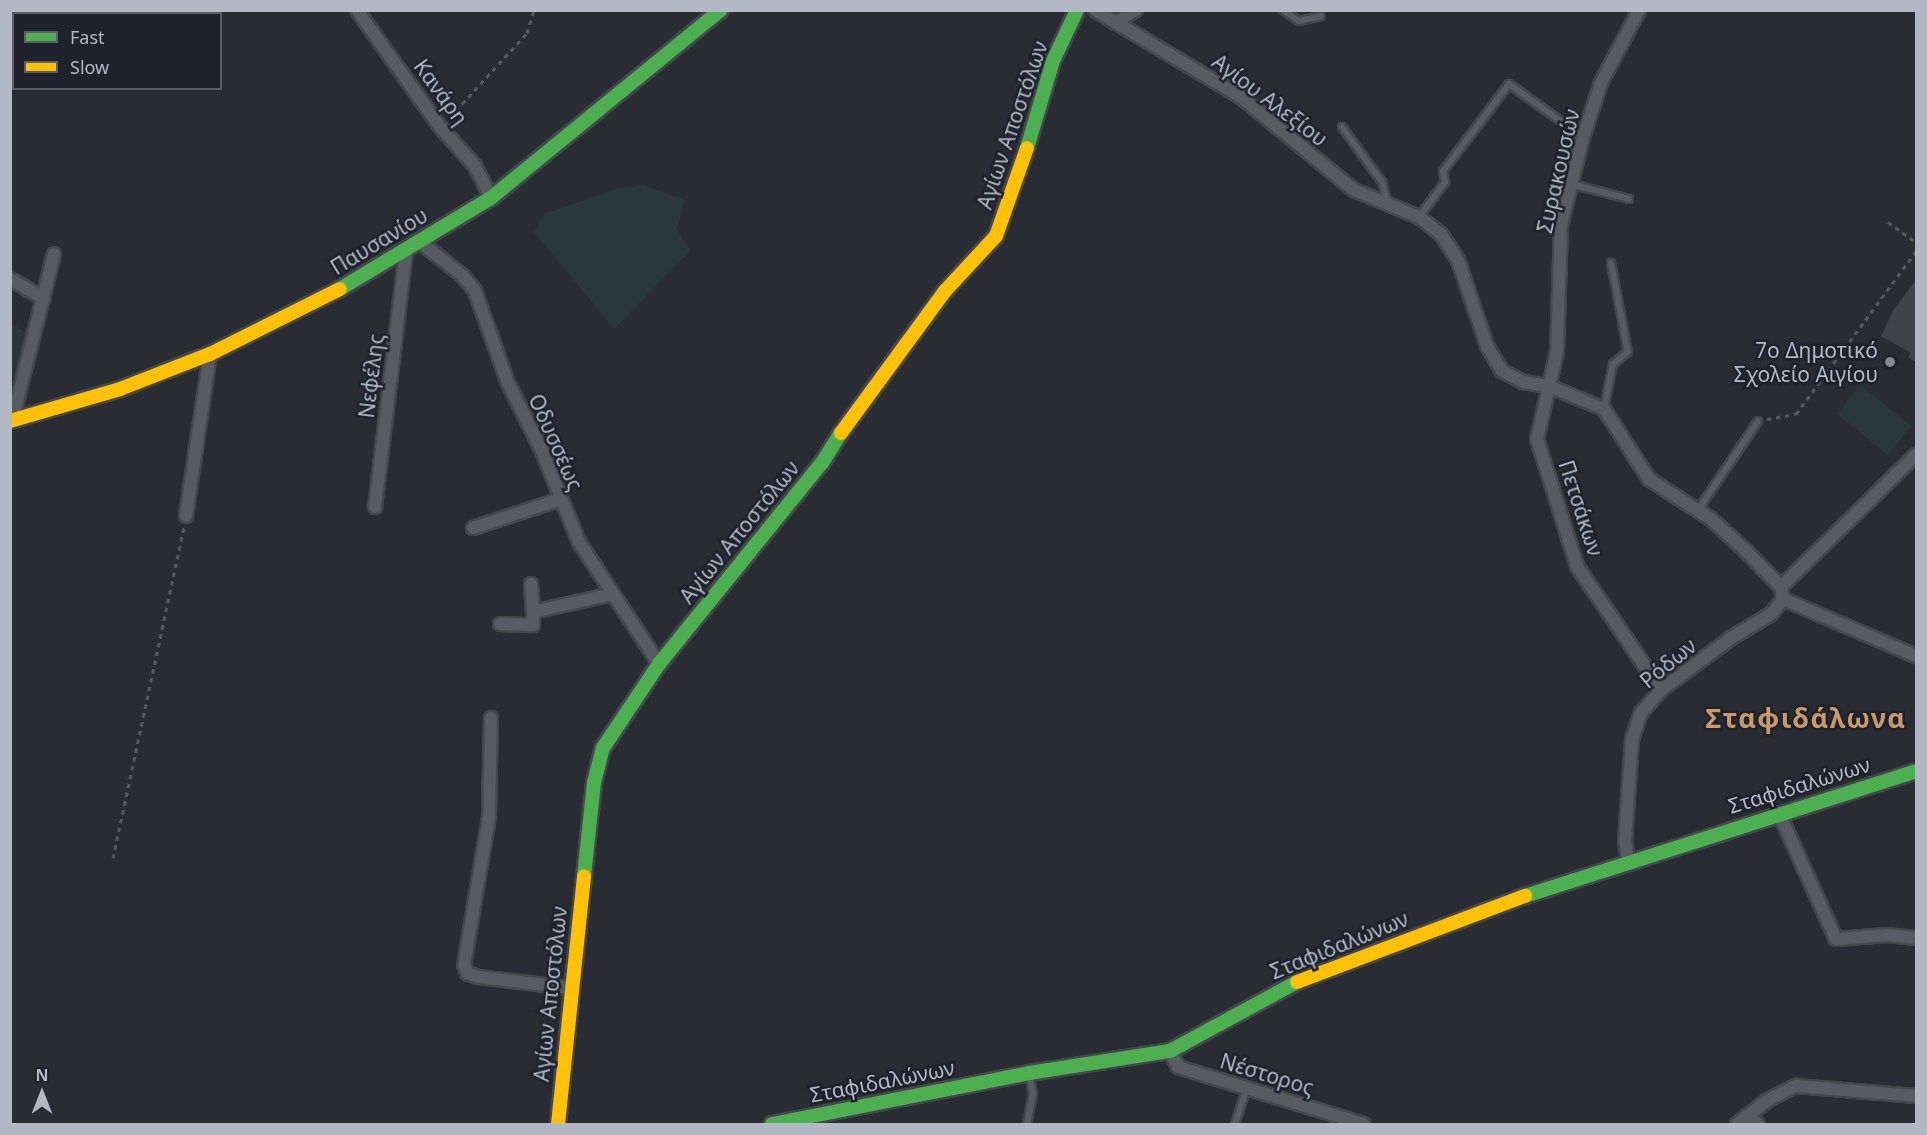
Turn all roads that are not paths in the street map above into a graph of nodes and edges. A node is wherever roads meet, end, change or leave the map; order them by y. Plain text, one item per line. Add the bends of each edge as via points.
1 (357, 10) edge
2 (721, 10) edge
3 (1077, 10) edge
4 (1095, 10) edge
5 (1136, 10) edge
6 (1283, 10) edge
7 (1640, 10) edge
8 (1320, 16) dead end
9 (1115, 24) junction
10 (1342, 127) dead end
11 (1583, 137) junction
12 (1571, 184) junction
13 (491, 198) junction
14 (1629, 199) dead end
15 (1388, 204) junction
16 (1419, 217) junction
17 (420, 242) junction
18 (406, 251) junction
19 (54, 254) dead end
20 (1611, 263) dead end
21 (10, 279) edge
22 (44, 299) junction
23 (210, 354) junction
24 (1551, 387) junction
25 (1604, 408) junction
26 (11, 421) edge
27 (1758, 422) road end
28 (1917, 455) edge
29 (561, 499) junction
30 (375, 507) dead end
31 (1697, 511) junction
32 (186, 516) road end
33 (473, 528) dead end
34 (531, 584) dead end
35 (1782, 593) junction
36 (613, 594) junction
37 (533, 612) junction
38 (500, 624) dead end
39 (1917, 656) edge
40 (659, 664) junction
41 (1662, 690) junction
42 (491, 718) dead end
43 (1917, 771) edge
44 (1779, 813) junction
45 (1628, 861) junction
46 (1917, 938) edge
47 (570, 988) junction
48 (1170, 1051) junction
49 (1029, 1073) junction
50 (1247, 1088) junction
51 (1917, 1096) edge
52 (1336, 1120) edge
53 (1741, 1120) edge
54 (558, 1125) edge
55 (772, 1125) edge
56 (1027, 1125) edge
57 (1235, 1125) edge
58 (1363, 1125) edge
59 (1758, 1125) edge

1 - 13 street, Κανάρη via 441,128 475,166
2 - 13 street, Παυσανίου
3 - 40 street, Αγίων Αποστόλων via 1053,61 1013,197 996,236 945,291 810,478
4 - 9 street, Αγίου Αλεξίου
5 - 9 street
6 - 8 lane via 1299,21
7 - 11 street, Συρακουσών via 1601,83
9 - 15 street, Αγίου Αλεξίου via 1210,76 1354,190
10 - 15 lane, Αγίου Αλεξίου via 1382,182
11 - 12 street, Συρακουσών
11 - 16 lane via 1509,84 1443,171 1445,182
12 - 14 lane
12 - 24 street, Συρακουσών via 1561,225 1557,351
13 - 17 street, Παυσανίου
15 - 16 street, Αγίου Αλεξίου
16 - 24 street, Αγίου Αλεξίου via 1450,244 1487,346 1502,370 1524,382
17 - 18 street, Παυσανίου
17 - 29 street, Οδυσσέως via 464,276 475,291 508,383
18 - 23 street, Παυσανίου via 331,294
18 - 30 street, Νεφέλης
19 - 22 street
20 - 25 lane via 1628,351 1613,364
21 - 22 street
22 - 26 street
23 - 26 street, Παυσανίου via 120,389
23 - 32 street
24 - 25 street, Αγίου Αλεξίου
24 - 41 street, Πετσάκων via 1537,439 1575,558 1604,611
25 - 31 street via 1648,479
27 - 31 lane
28 - 35 street, Ρόδων
29 - 33 street
29 - 36 street, Οδυσσέως via 579,542
31 - 35 street via 1745,550
34 - 37 street
35 - 39 street
35 - 41 street, Ρόδων via 1771,614 1731,638
36 - 37 street
36 - 40 street, Οδυσσέως
37 - 38 street via 533,625
40 - 47 street, Αγίων Αποστόλων via 612,732 597,766
41 - 45 street, Ρόδων via 1641,713 1632,739 1625,840
42 - 47 street via 489,817 464,965 467,973 478,977
43 - 44 street, Σταφιδαλώνων
44 - 45 street, Σταφιδαλώνων
44 - 46 street via 1836,939 1887,935
45 - 48 street, Σταφιδαλώνων via 1479,911 1305,978
47 - 54 street, Αγίων Αποστόλων
48 - 49 street, Σταφιδαλώνων
48 - 50 street, Νέστορος via 1178,1067
49 - 55 street, Σταφιδαλώνων
49 - 56 lane via 1033,1094
50 - 52 street, Νέστορος
50 - 57 lane
51 - 53 street via 1796,1086
52 - 58 street, Νέστορος
53 - 59 street

